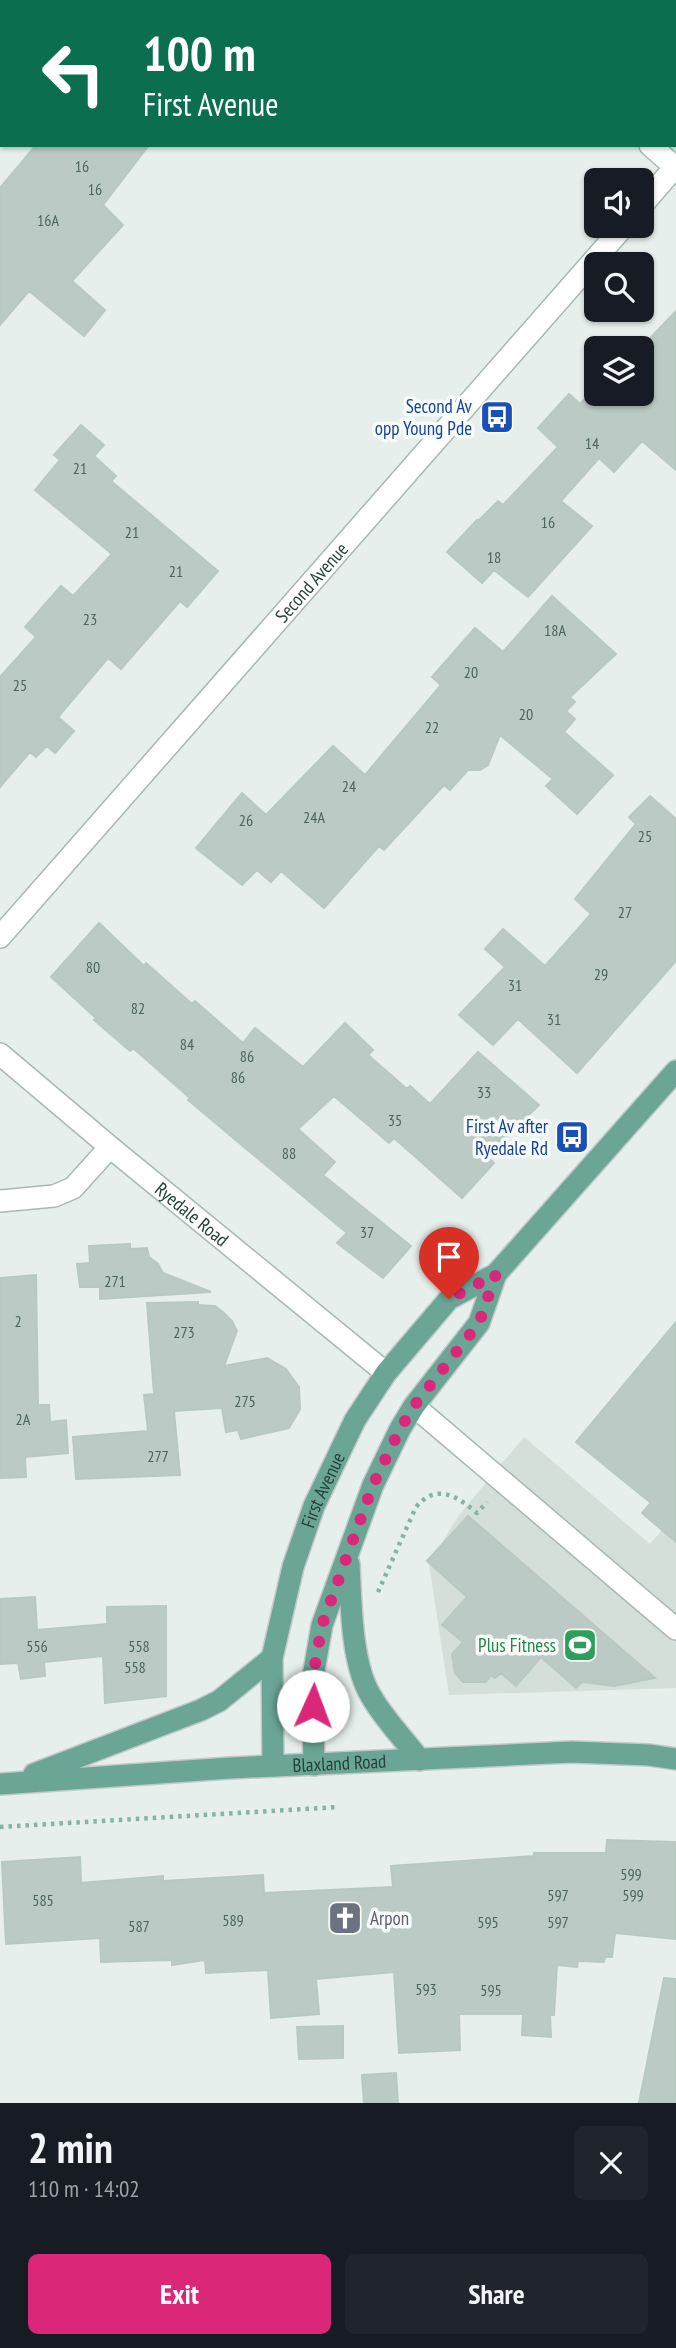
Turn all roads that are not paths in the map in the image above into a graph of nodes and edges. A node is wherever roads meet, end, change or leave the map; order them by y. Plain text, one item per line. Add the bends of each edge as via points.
1 (652, 147) edge
2 (676, 167) edge
3 (654, 192) edge
4 (613, 238) edge
5 (0, 937) edge
6 (0, 1054) edge
7 (676, 1071) edge
8 (110, 1147) junction
9 (0, 1201) edge
10 (496, 1274) junction
11 (386, 1373) junction
12 (414, 1406) junction
13 (349, 1555) junction
14 (676, 1629) edge
15 (272, 1658) junction
16 (676, 1759) edge
17 (420, 1760) junction
18 (314, 1765) junction
19 (273, 1766) junction
20 (5, 1783) edge

1 - 2 street
2 - 3 street
4 - 5 street, Second Avenue
6 - 8 street, Ryedale Road
7 - 10 main road, First Avenue
8 - 9 street via 73,1188 54,1196
8 - 11 street, Ryedale Road
10 - 11 main road, First Avenue via 449,1299
10 - 12 main road, First Avenue via 479,1323
11 - 15 main road, First Avenue via 355,1420 314,1506 293,1567
12 - 13 main road, First Avenue via 373,1485
12 - 14 street
13 - 17 main road via 360,1671 370,1695
13 - 18 main road, First Avenue via 322,1625 312,1682
15 - 19 main road, First Avenue
15 - 20 main road via 201,1710
16 - 17 main road, Blaxland Road via 572,1752
17 - 18 main road, Blaxland Road
18 - 19 main road, Blaxland Road
19 - 20 main road, Blaxland Road

